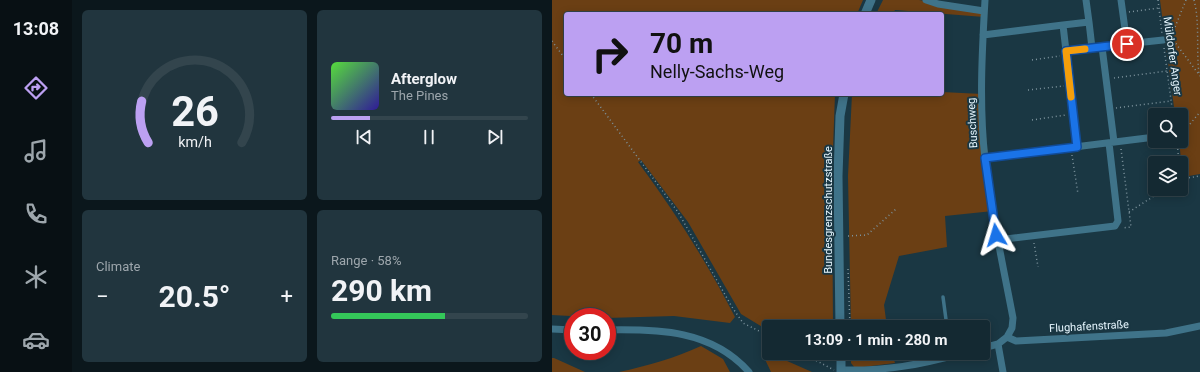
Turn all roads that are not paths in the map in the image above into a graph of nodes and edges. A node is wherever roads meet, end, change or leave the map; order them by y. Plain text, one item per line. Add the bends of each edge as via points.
1 (871, 0) edge
2 (926, 0) edge
3 (985, 0) edge
4 (1086, 0) edge
5 (1121, 0) edge
6 (984, 11) junction
7 (866, 12) edge
8 (1089, 22) junction
9 (1063, 25) junction
10 (983, 35) junction
11 (1163, 40) road end
12 (1127, 44) junction
13 (1102, 47) junction
14 (1092, 48) junction
15 (1066, 53) junction
16 (844, 96) edge
17 (1148, 138) edge
18 (1111, 142) junction
19 (1074, 147) junction
20 (985, 158) junction
21 (997, 240) junction
22 (943, 297) dead end
23 (840, 320) edge
24 (946, 320) edge
25 (1200, 326) edge
26 (552, 329) edge
27 (564, 330) edge
28 (616, 330) edge
29 (1007, 337) junction
30 (998, 344) junction
31 (990, 346) edge
32 (841, 360) edge
33 (934, 360) edge
34 (841, 371) edge
35 (749, 372) edge
36 (1003, 372) edge

1 - 7 street
2 - 6 street
3 - 6 street, Buschweg
4 - 8 street
5 - 12 street
6 - 10 street, Buschweg
8 - 9 street
8 - 14 street
9 - 10 street
9 - 15 street
10 - 20 street, Buschweg
11 - 12 street
12 - 13 street
13 - 14 street
13 - 18 street via 1110,109
14 - 15 street
15 - 19 street via 1074,114
16 - 23 street, Bundesgrenzschutzstraße via 840,116 838,176
17 - 18 street
18 - 19 street
18 - 21 street via 1118,221 1115,226
19 - 20 street
20 - 21 street, Buschweg
21 - 29 street, Buschweg via 1013,318 1012,328
22 - 24 lane
25 - 29 street, Flughafenstraße via 1166,333 1016,341
26 - 27 street
28 - 35 street via 686,335 720,348 739,361
29 - 30 street
30 - 31 street
30 - 36 street
32 - 34 street
33 - 34 street via 881,371

